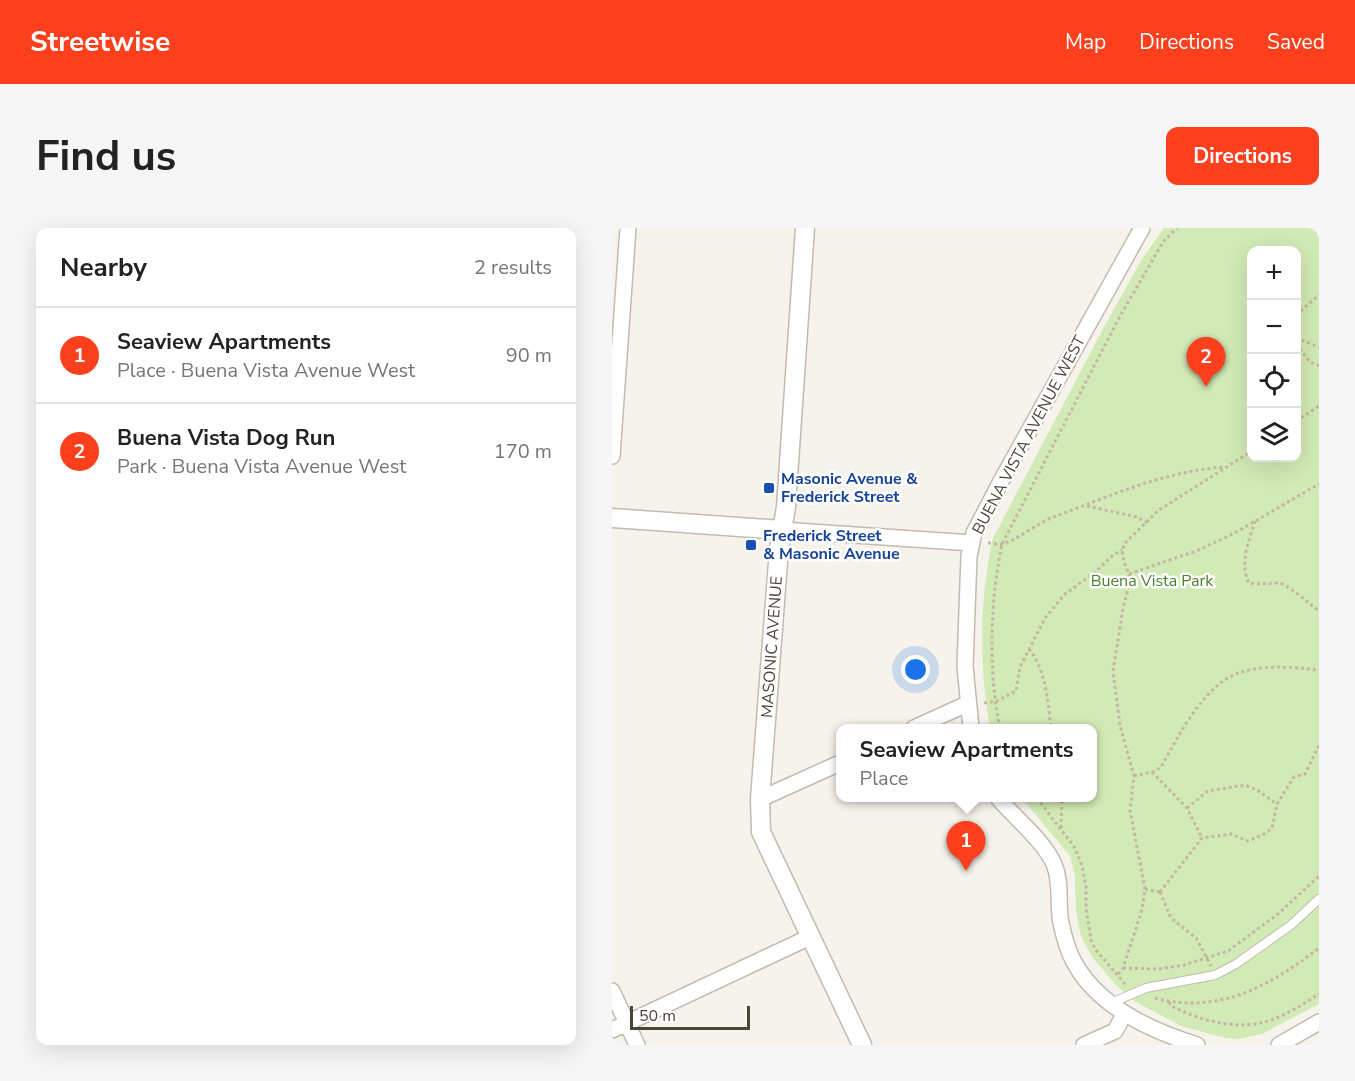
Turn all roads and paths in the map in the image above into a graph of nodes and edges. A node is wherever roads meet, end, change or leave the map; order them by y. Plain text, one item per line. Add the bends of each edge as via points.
1 (628, 228) edge
2 (805, 228) edge
3 (1142, 228) edge
4 (1177, 228) edge
5 (1319, 295) edge
6 (1301, 311) edge
7 (1301, 340) edge
8 (1319, 347) edge
9 (1301, 350) edge
10 (1319, 366) edge
11 (1319, 406) edge
12 (1301, 418) edge
13 (1247, 454) edge
14 (612, 456) edge
15 (1226, 467) junction
16 (1319, 484) edge
17 (1085, 506) junction
18 (612, 518) edge
19 (1255, 521) junction
20 (1148, 523) junction
21 (782, 530) junction
22 (980, 543) junction
23 (1002, 544) junction
24 (1122, 550) junction
25 (1129, 574) junction
26 (1319, 611) edge
27 (1029, 649) junction
28 (1319, 670) edge
29 (997, 701) junction
30 (985, 702) dead end
31 (967, 704) junction
32 (925, 724) edge
33 (970, 724) edge
34 (999, 724) edge
35 (1050, 724) edge
36 (1319, 745) edge
37 (836, 765) edge
38 (1152, 772) junction
39 (1134, 776) junction
40 (760, 799) junction
41 (1001, 802) edge
42 (1040, 802) edge
43 (1062, 802) edge
44 (1277, 804) junction
45 (1187, 808) junction
46 (1063, 829) junction
47 (1054, 838) dead end
48 (1202, 838) junction
49 (1319, 876) edge
50 (1145, 889) junction
51 (1160, 892) junction
52 (1319, 899) edge
53 (812, 936) junction
54 (1319, 948) edge
55 (1208, 959) junction
56 (1123, 968) junction
57 (1118, 974) junction
58 (1215, 975) junction
59 (612, 991) edge
60 (1137, 993) junction
61 (1319, 994) edge
62 (1169, 1002) junction
63 (1111, 1003) junction
64 (1125, 1013) junction
65 (1319, 1022) edge
66 (627, 1023) junction
67 (612, 1030) edge
68 (637, 1045) edge
69 (862, 1045) edge
70 (1084, 1045) edge
71 (1197, 1045) edge
72 (1280, 1045) edge

1 - 14 street
2 - 21 street, MASONIC AVENUE
3 - 22 street, BUENA VISTA AVENUE WEST via 977,525
4 - 23 path via 1163,242 1112,332
5 - 6 path
7 - 8 path
9 - 10 path
11 - 12 path
13 - 15 path
15 - 17 path via 1173,475
15 - 20 path via 1160,510
16 - 19 path
17 - 20 path
17 - 23 path via 1048,519
18 - 21 street
19 - 25 path via 1196,551
19 - 26 path via 1246,552 1244,575 1249,583 1280,583
20 - 24 path
21 - 22 street
21 - 40 street, MASONIC AVENUE
22 - 23 path
22 - 31 street, BUENA VISTA AVENUE WEST via 969,556
23 - 29 path via 993,645
24 - 25 path
24 - 27 path via 1065,594 1045,618
25 - 39 path via 1113,672 1120,725
27 - 29 path via 1020,667 1016,691
27 - 35 path via 1038,660
28 - 38 path via 1262,668 1233,675 1215,687 1161,767
29 - 30 path
29 - 34 path
31 - 32 street
31 - 33 street, BUENA VISTA AVENUE WEST
36 - 44 path via 1305,774 1294,777
37 - 40 street
38 - 39 path
38 - 45 path
39 - 50 path via 1130,810
40 - 53 street, MASONIC AVENUE via 762,832
41 - 63 street via 1053,863 1059,878 1060,919 1066,946 1075,965
42 - 46 path
43 - 46 path
44 - 45 path via 1245,785 1208,791
44 - 48 path via 1272,828 1266,833 1248,841 1231,834
45 - 48 path
46 - 47 path
46 - 57 path via 1083,866 1091,940 1103,960
48 - 51 path
49 - 55 path via 1278,914 1228,951
50 - 51 path
50 - 56 path
51 - 55 path via 1171,918 1196,938
52 - 58 lane via 1291,924
53 - 66 street
53 - 69 street, MASONIC AVENUE
54 - 62 path via 1282,975 1234,997 1196,1004
55 - 56 path via 1160,969
55 - 58 path
56 - 57 path
57 - 60 path
58 - 60 lane
59 - 66 street
60 - 62 path
60 - 63 lane
61 - 62 path via 1266,1022 1245,1024 1216,1023 1178,1010
63 - 64 street
64 - 70 street via 1115,1031
64 - 71 street via 1163,1034
65 - 72 street
66 - 67 street
66 - 68 street

